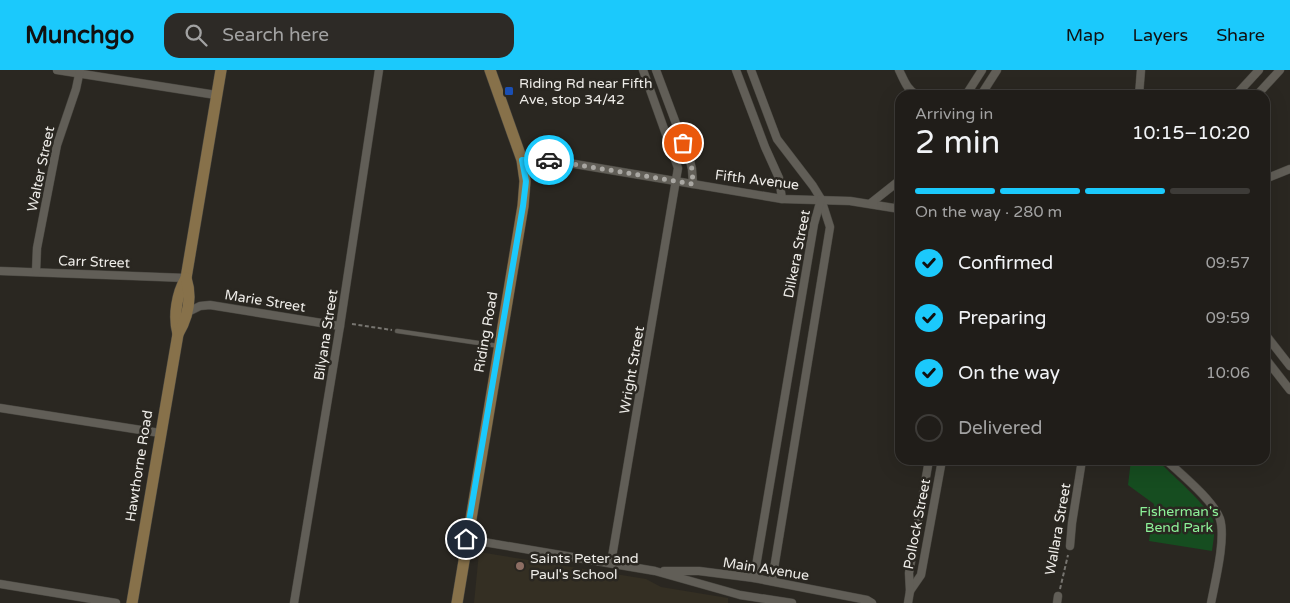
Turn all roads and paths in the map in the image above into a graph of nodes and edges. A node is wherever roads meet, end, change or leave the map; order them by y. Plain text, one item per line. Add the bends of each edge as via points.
1 (56, 70) edge
2 (221, 70) edge
3 (379, 70) edge
4 (490, 70) edge
5 (643, 70) edge
6 (656, 70) edge
7 (736, 70) edge
8 (751, 70) edge
9 (899, 70) edge
10 (982, 70) edge
11 (997, 70) edge
12 (1141, 70) edge
13 (1259, 70) edge
14 (1280, 70) edge
15 (80, 72) edge
16 (910, 90) edge
17 (969, 90) edge
18 (984, 90) edge
19 (1139, 90) edge
20 (1241, 90) edge
21 (1261, 90) edge
22 (216, 95) junction
23 (522, 160) junction
24 (1290, 169) edge
25 (1270, 177) edge
26 (677, 182) junction
27 (693, 184) junction
28 (895, 184) edge
29 (782, 199) junction
30 (821, 199) junction
31 (871, 203) junction
32 (895, 208) edge
33 (0, 271) edge
34 (36, 272) junction
35 (186, 278) junction
36 (186, 313) junction
37 (352, 324) dead end
38 (340, 326) junction
39 (397, 331) joint
40 (178, 334) junction
41 (1270, 340) edge
42 (499, 346) junction
43 (1270, 364) edge
44 (1290, 366) edge
45 (1290, 390) edge
46 (0, 408) edge
47 (160, 433) junction
48 (928, 465) edge
49 (941, 465) edge
50 (1081, 465) edge
51 (1171, 465) edge
52 (466, 539) junction
53 (1070, 546) joint
54 (611, 563) junction
55 (655, 572) junction
56 (754, 578) junction
57 (772, 581) junction
58 (0, 584) edge
59 (910, 591) junction
60 (739, 599) edge
61 (1058, 600) edge
62 (116, 603) edge
63 (132, 603) edge
64 (294, 603) edge
65 (457, 603) edge
66 (792, 603) edge
67 (872, 603) edge
68 (908, 603) edge
69 (1211, 603) edge

1 - 15 street
2 - 22 street, Hawthorne Road
3 - 38 street, Bilyana Street
4 - 23 street, Riding Road
5 - 26 street, Wright Street via 678,168
6 - 27 street via 690,161
7 - 29 street via 779,178
8 - 30 street via 777,139
9 - 16 street
10 - 17 street
11 - 18 street
12 - 19 street
13 - 20 street
14 - 21 street
15 - 22 street
15 - 34 street, Walter Street via 57,145 37,248
22 - 35 street, Hawthorne Road
23 - 26 street, Fifth Avenue via 545,159
23 - 42 street, Riding Road via 526,181 523,206
24 - 25 street
26 - 27 street, Fifth Avenue
26 - 54 street, Wright Street
27 - 29 street, Fifth Avenue
28 - 31 street
29 - 30 street, Fifth Avenue
30 - 31 street, Fifth Avenue
30 - 56 street, Dilkera Street via 812,234
30 - 57 street, Dilkera Street via 830,227
31 - 32 street, Fifth Avenue
33 - 34 street, Carr Street
34 - 35 street, Carr Street
35 - 36 street, Hawthorne Road via 190,290
35 - 40 street, Hawthorne Road via 181,287 175,322
36 - 38 street, Marie Street via 210,305
36 - 40 street, Hawthorne Road
37 - 39 path
38 - 64 street, Bilyana Street
39 - 42 lane
40 - 47 street, Hawthorne Road
41 - 44 street
42 - 52 street, Riding Road
43 - 45 street
46 - 47 street
47 - 63 street, Hawthorne Road
48 - 59 street, Pollock Street via 909,573
49 - 59 street, Pollock Street via 921,575
50 - 53 street, Wallara Street
51 - 69 street via 1212,504 1220,520 1222,536
52 - 54 street, Main Avenue
52 - 65 street, Riding Road
53 - 61 path, Wallara Street
54 - 55 street, Main Avenue
55 - 56 street, Main Avenue via 698,571
55 - 60 street, Main Avenue
56 - 57 street, Main Avenue
57 - 67 street, Main Avenue
58 - 62 street
59 - 68 street, Pollock Street
60 - 66 street, Main Avenue

